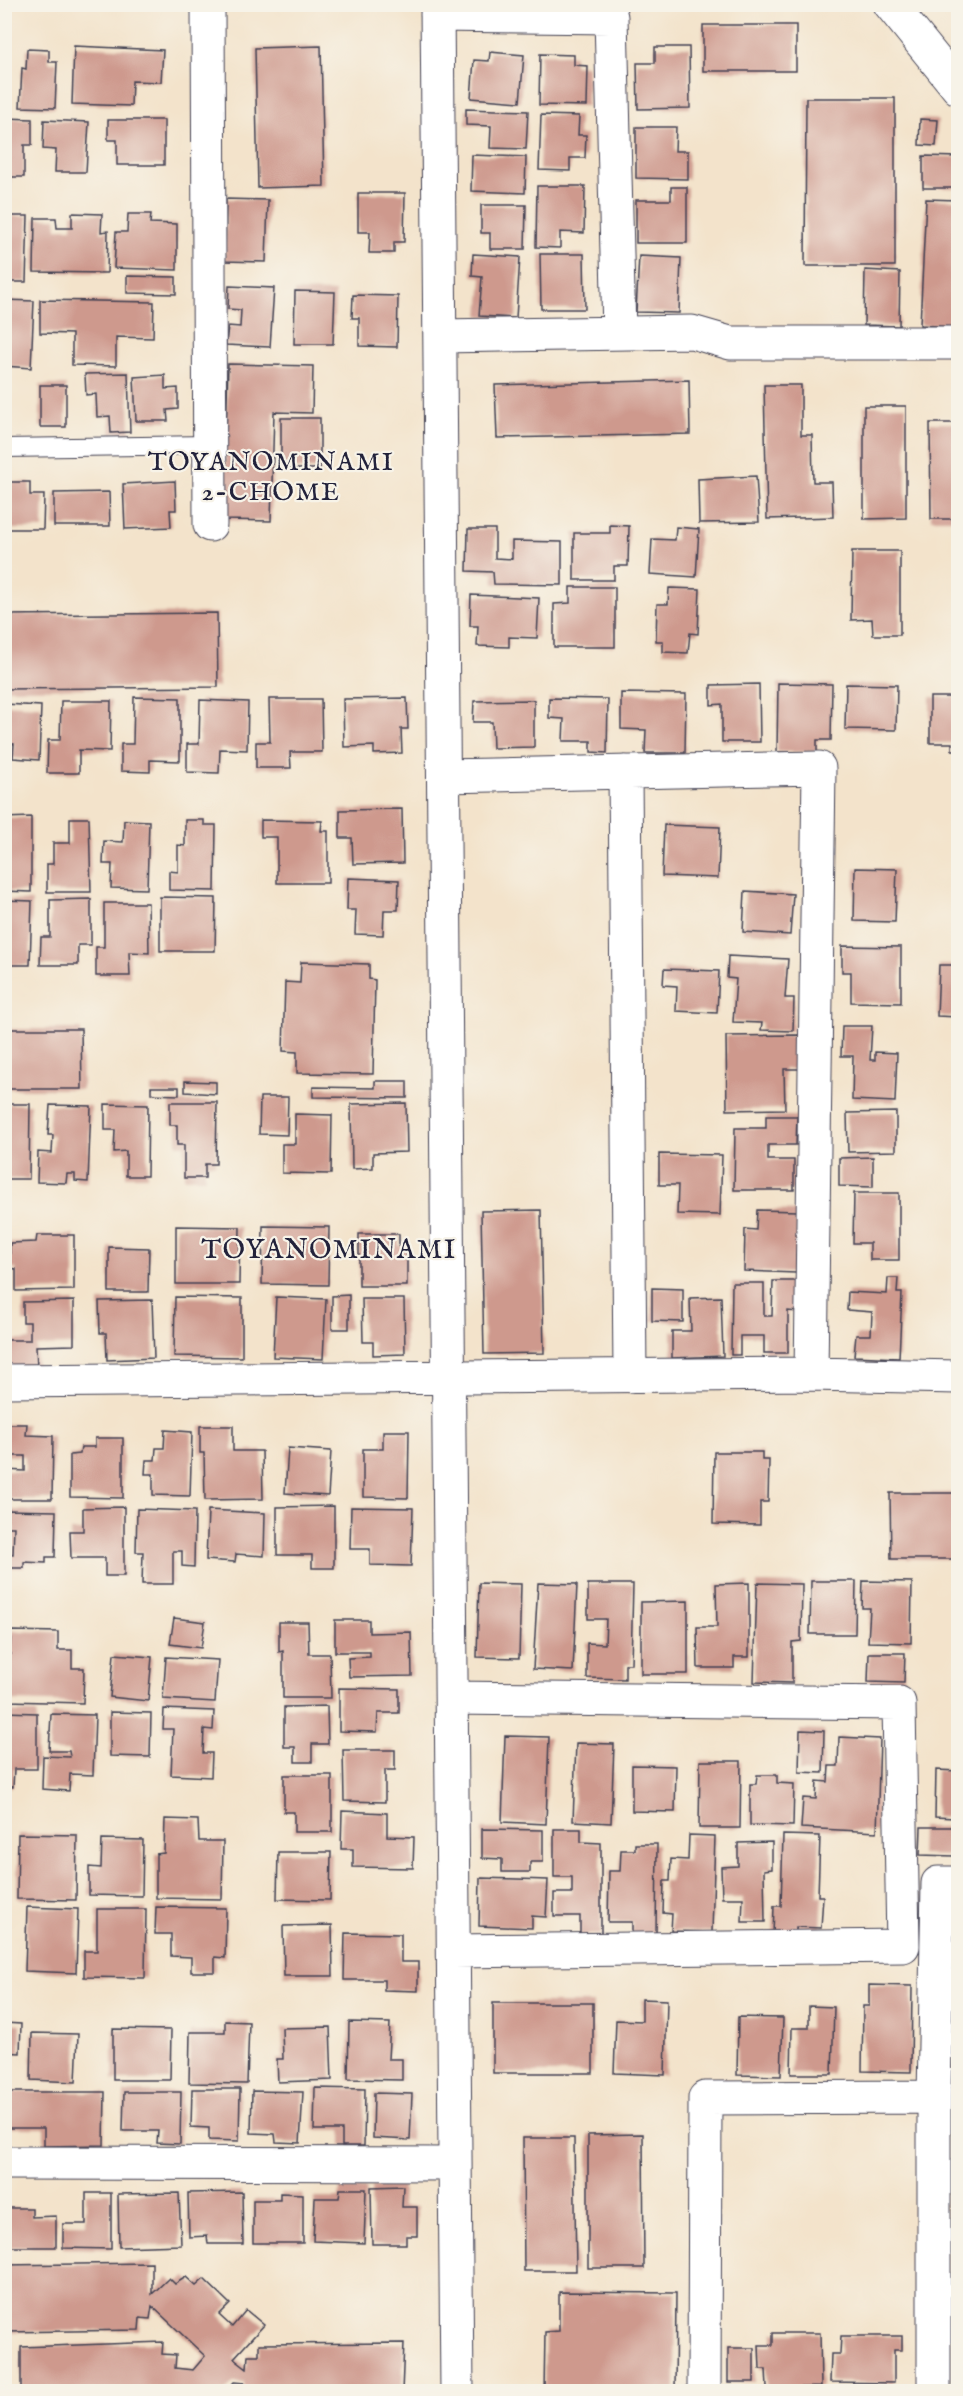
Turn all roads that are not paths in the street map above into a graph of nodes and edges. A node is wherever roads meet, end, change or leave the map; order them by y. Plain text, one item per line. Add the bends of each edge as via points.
1 (208, 4) edge
2 (890, 4) edge
3 (437, 10) edge
4 (958, 88) edge
5 (619, 333) junction
6 (440, 336) junction
7 (958, 343) edge
8 (210, 445) junction
9 (4, 448) edge
10 (210, 525) dead end
11 (625, 772) junction
12 (444, 776) junction
13 (811, 1374) junction
14 (630, 1376) junction
15 (958, 1377) edge
16 (450, 1378) junction
17 (4, 1381) edge
18 (452, 1698) junction
19 (958, 1883) edge
20 (454, 1951) junction
21 (934, 2097) junction
22 (4, 2163) edge
23 (455, 2164) junction
24 (457, 2391) edge
25 (704, 2391) edge
26 (934, 2391) edge

1 - 8 street
2 - 4 street
3 - 5 street via 611,17
3 - 6 street
5 - 6 street
5 - 7 street via 692,332 730,343
6 - 12 street
8 - 9 lane
8 - 10 street
11 - 12 street
11 - 13 street via 819,768
11 - 14 street
12 - 16 street
13 - 14 street
13 - 15 street
14 - 16 street
16 - 17 street
16 - 18 street
18 - 20 street
18 - 20 street via 899,1703 903,1947
19 - 21 street via 938,1883
20 - 23 street
21 - 25 street via 705,2098
21 - 26 street
22 - 23 street
23 - 24 street

